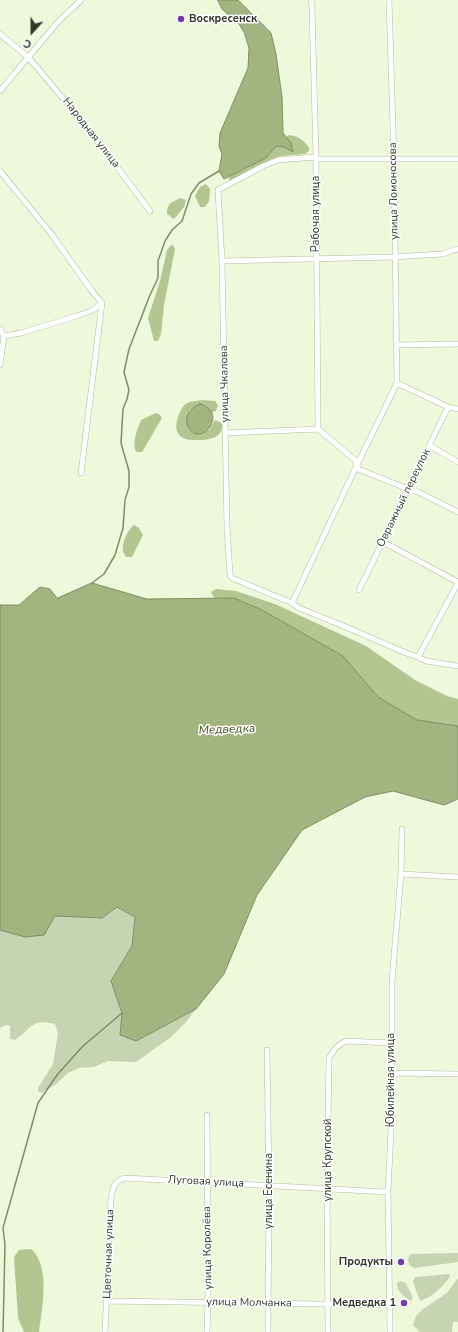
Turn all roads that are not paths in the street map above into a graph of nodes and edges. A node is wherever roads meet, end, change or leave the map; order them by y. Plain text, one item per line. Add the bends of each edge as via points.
1 (81, 0) edge
2 (311, 0) edge
3 (389, 0) edge
4 (0, 34) edge
5 (29, 58) junction
6 (0, 91) edge
7 (316, 158) junction
8 (458, 159) edge
9 (394, 160) junction
10 (0, 171) edge
11 (150, 211) dead end
12 (458, 249) edge
13 (394, 257) junction
14 (316, 260) junction
15 (222, 261) junction
16 (102, 302) junction
17 (0, 329) edge
18 (4, 336) junction
19 (458, 344) edge
20 (397, 346) junction
21 (0, 366) edge
22 (397, 383) junction
23 (448, 406) junction
24 (458, 409) edge
25 (318, 429) junction
26 (226, 433) junction
27 (430, 446) junction
28 (458, 462) edge
29 (357, 465) junction
30 (81, 473) dead end
31 (408, 489) junction
32 (458, 512) edge
33 (383, 542) junction
34 (458, 582) edge
35 (359, 590) dead end
36 (292, 603) junction
37 (418, 656) junction
38 (458, 666) edge
39 (402, 829) dead end
40 (401, 874) junction
41 (458, 877) edge
42 (391, 1043) junction
43 (267, 1050) dead end
44 (392, 1073) junction
45 (458, 1074) edge
46 (207, 1115) dead end
47 (120, 1179) joint
48 (207, 1182) junction
49 (269, 1186) junction
50 (327, 1189) junction
51 (388, 1192) junction
52 (108, 1301) junction
53 (208, 1302) junction
54 (269, 1304) junction
55 (328, 1305) junction
56 (391, 1305) junction
57 (105, 1332) edge
58 (207, 1332) edge
59 (268, 1332) edge
60 (328, 1332) edge
61 (390, 1332) edge

1 - 5 street via 57,23
2 - 7 street, Рабочая улица
3 - 9 street, улица Ломоносова
4 - 5 street, Народная улица
5 - 6 street
5 - 11 street, Народная улица via 88,128
7 - 9 street
7 - 14 street, Рабочая улица
7 - 15 street, улица Чкалова via 278,160 218,190
8 - 9 street
9 - 13 street, улица Ломоносова
10 - 16 street
12 - 13 street via 442,254
13 - 14 street
13 - 20 street, улица Ломоносова
14 - 15 street
14 - 25 street, Рабочая улица
15 - 26 street, улица Чкалова
16 - 18 street via 93,310 77,316
16 - 30 street
17 - 18 street
18 - 21 street
19 - 20 street
20 - 22 street, улица Ломоносова
22 - 23 street
22 - 29 street
23 - 24 street
23 - 27 street, Овражный переулок
25 - 26 street
25 - 29 street via 355,460
26 - 36 street, улица Чкалова via 230,575
27 - 28 street
27 - 31 street, Овражный переулок
29 - 31 street via 358,469
29 - 36 street
31 - 32 street
31 - 33 street, Овражный переулок
33 - 34 street
33 - 35 street, Овражный переулок
34 - 37 street
36 - 37 street
37 - 38 street
39 - 40 street, Юбилейная улица
40 - 41 street
40 - 42 street, Юбилейная улица via 392,981
42 - 44 street, Юбилейная улица
42 - 50 street, улица Крупской via 346,1041 334,1049 329,1058
43 - 49 street, улица Есенина
44 - 45 street
44 - 51 street, Юбилейная улица
46 - 48 street, улица Королёва
47 - 48 street, Луговая улица
47 - 52 street, Цветочная улица via 113,1187 111,1198
48 - 49 street, Луговая улица
48 - 53 street, улица Королёва
49 - 50 street, Луговая улица
49 - 54 street, улица Есенина
50 - 51 street, Луговая улица
50 - 55 street, улица Крупской
51 - 56 street, Юбилейная улица
52 - 53 street, улица Молчанка
52 - 57 street, Цветочная улица
53 - 54 street, улица Молчанка
53 - 58 street, улица Королёва
54 - 55 street, улица Молчанка
54 - 59 street, улица Есенина
55 - 56 street, улица Молчанка
55 - 60 street, улица Крупской
56 - 61 street, Юбилейная улица

